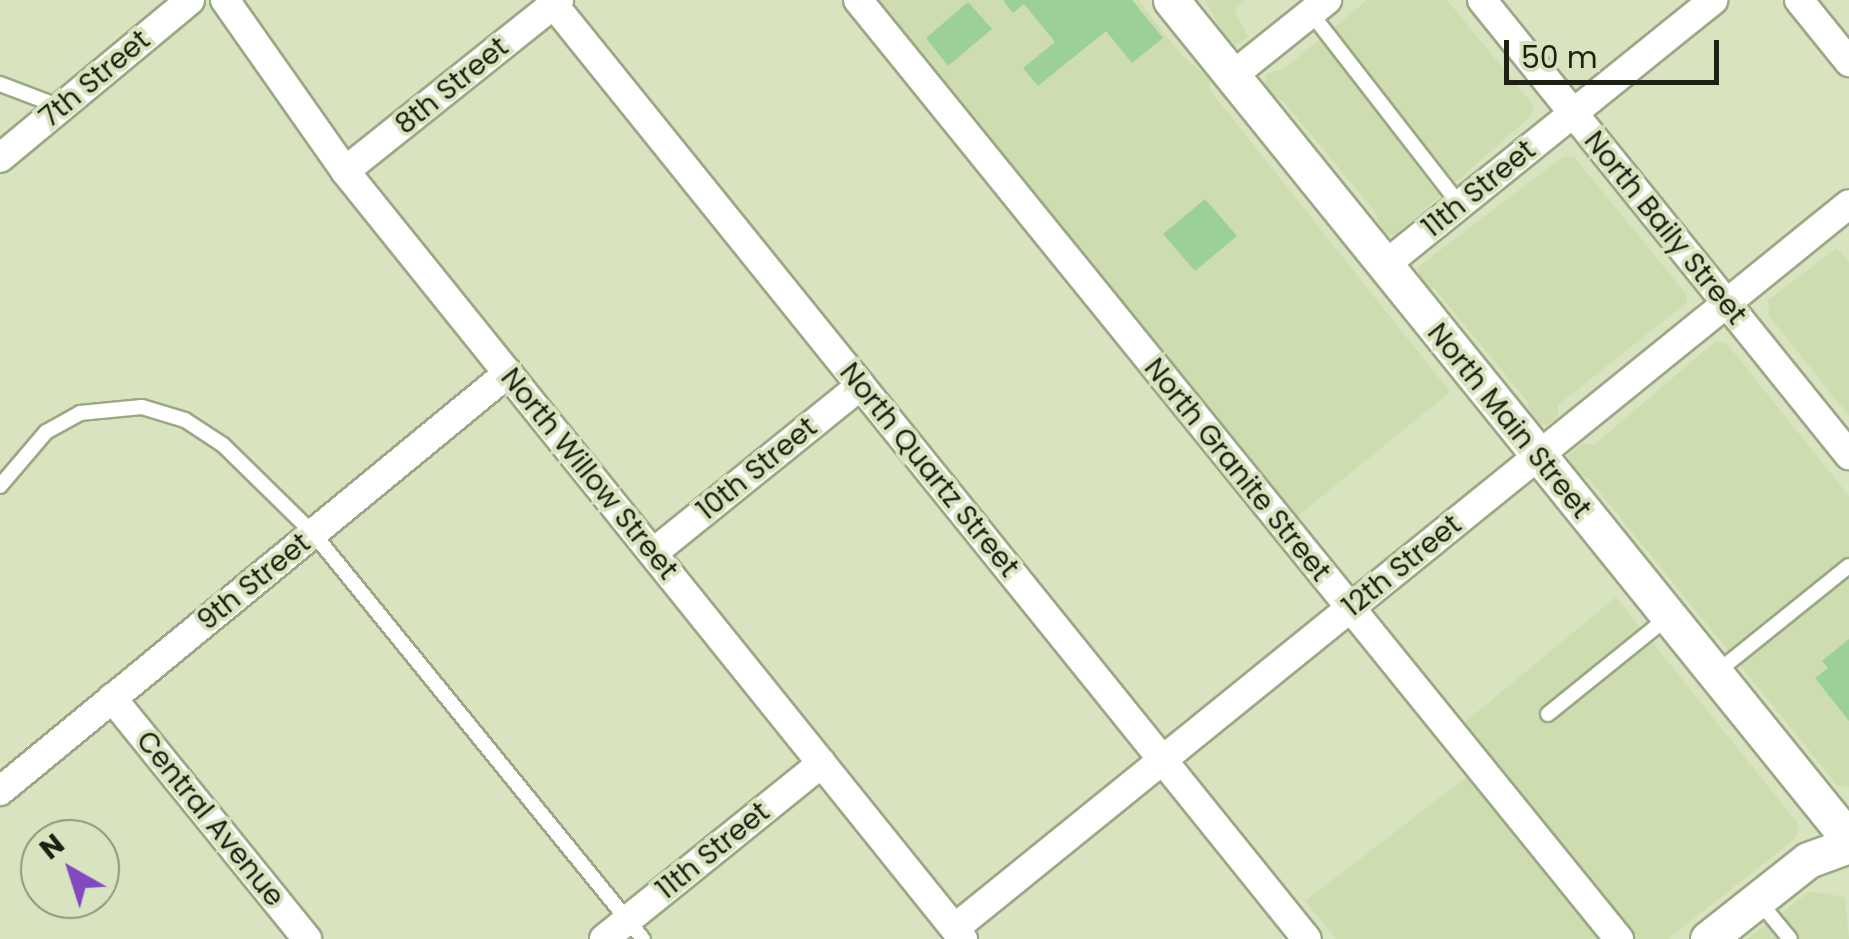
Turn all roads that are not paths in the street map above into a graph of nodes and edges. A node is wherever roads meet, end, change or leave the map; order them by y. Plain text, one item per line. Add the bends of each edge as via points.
1 (190, 0) edge
2 (225, 0) edge
3 (858, 0) edge
4 (1171, 0) edge
5 (1482, 0) edge
6 (1714, 0) edge
7 (1799, 0) edge
8 (554, 1) edge
9 (1319, 6) edge
10 (1849, 62) edge
11 (1232, 76) junction
12 (0, 84) edge
13 (62, 108) junction
14 (1573, 113) junction
15 (0, 158) edge
16 (346, 172) junction
17 (1849, 204) edge
18 (1460, 205) junction
19 (1385, 266) junction
20 (1726, 303) junction
21 (508, 373) junction
22 (860, 385) junction
23 (1537, 456) junction
24 (1849, 456) edge
25 (0, 486) edge
26 (313, 533) junction
27 (653, 553) junction
28 (1849, 566) edge
29 (1349, 609) junction
30 (1668, 618) junction
31 (1714, 674) junction
32 (112, 698) junction
33 (1548, 714) dead end
34 (1163, 760) junction
35 (822, 762) junction
36 (0, 791) edge
37 (1849, 842) edge
38 (1758, 900) junction
39 (635, 930) edge
40 (959, 934) edge
41 (306, 939) edge
42 (604, 939) edge
43 (1308, 939) edge
44 (1619, 939) edge
45 (1708, 939) edge
46 (1790, 939) edge

1 - 13 street, 7th Street
2 - 16 street, North Willow Street
3 - 29 street, North Granite Street
4 - 11 street, North Main Street
5 - 14 street, North Baily Street
6 - 14 street, 11th Street
7 - 10 street
8 - 16 street, 8th Street
8 - 22 street, North Quartz Street
9 - 11 street
9 - 18 lane
11 - 19 street, North Main Street
12 - 13 lane
13 - 15 street, 7th Street
14 - 18 street, 11th Street
14 - 20 street, North Baily Street
16 - 21 street, North Willow Street
17 - 20 street, 12th Street
18 - 19 street, 11th Street
19 - 23 street, North Main Street
20 - 23 street, 12th Street
20 - 24 street, North Baily Street
21 - 26 street, 9th Street
21 - 27 street, North Willow Street
22 - 27 street, 10th Street
22 - 34 street, North Quartz Street
23 - 29 street, 12th Street
23 - 30 street, North Main Street
25 - 26 lane via 46,432 80,413 142,406 185,420 223,444
26 - 32 street, 9th Street
26 - 39 lane
27 - 35 street, North Willow Street
28 - 31 lane
29 - 34 street, 12th Street
29 - 44 street, North Granite Street
30 - 31 street, North Main Street
30 - 33 lane
31 - 37 street, North Main Street
32 - 36 street, 9th Street
32 - 41 street, Central Avenue
34 - 40 street, 12th Street
34 - 43 street, North Quartz Street
35 - 39 street, 11th Street
35 - 40 street, North Willow Street
37 - 38 street via 1808,860
38 - 45 street
38 - 46 lane
39 - 42 street, 11th Street

